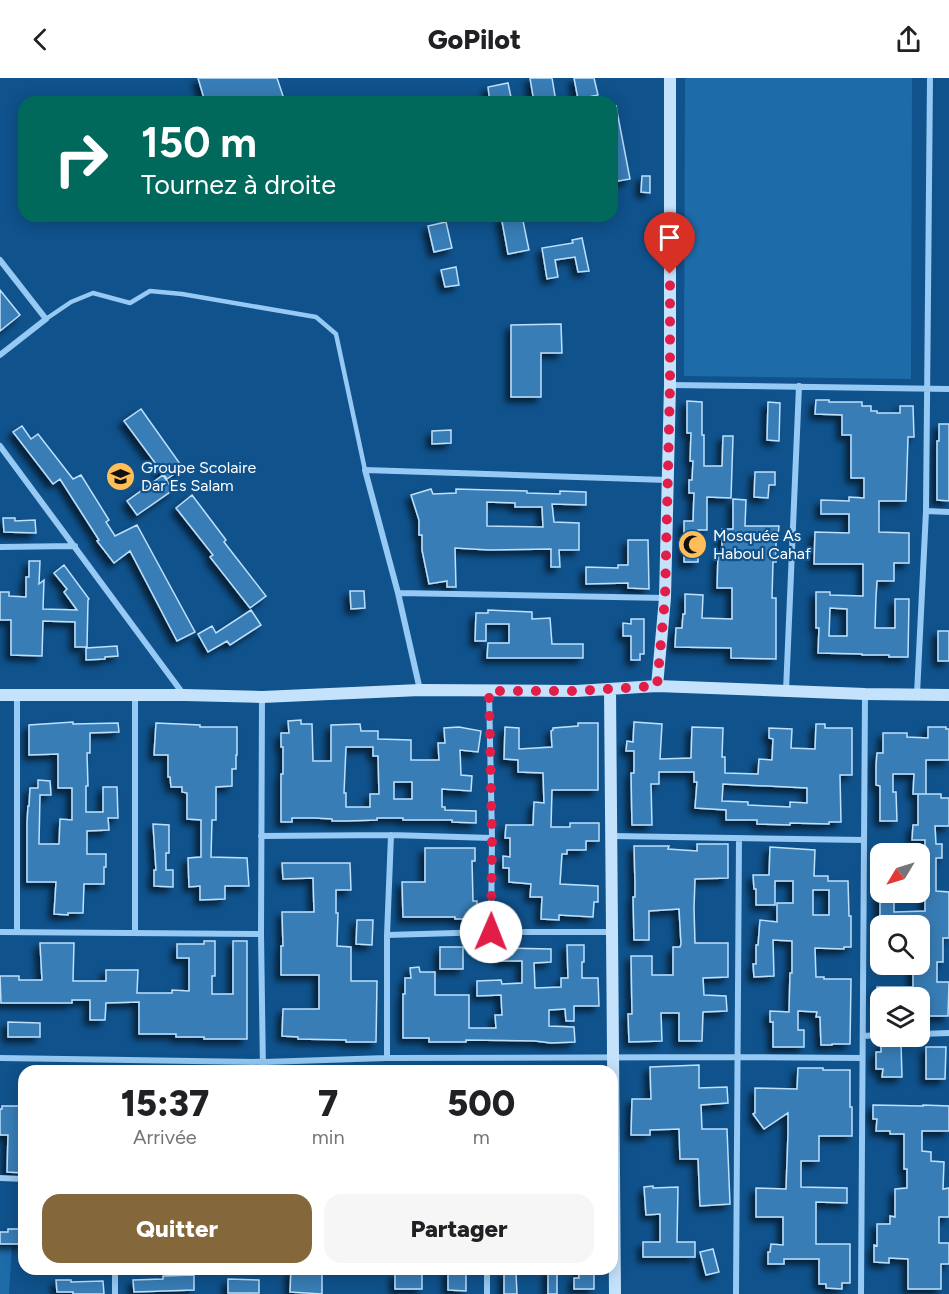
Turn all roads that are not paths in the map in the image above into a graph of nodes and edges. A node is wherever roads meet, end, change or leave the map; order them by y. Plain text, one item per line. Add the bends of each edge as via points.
1 (670, 78) edge
2 (930, 78) edge
3 (0, 260) edge
4 (46, 319) junction
5 (0, 355) edge
6 (670, 385) junction
7 (799, 386) junction
8 (928, 388) junction
9 (949, 389) edge
10 (0, 446) edge
11 (365, 470) junction
12 (667, 480) junction
13 (926, 511) junction
14 (949, 512) edge
15 (75, 546) junction
16 (0, 547) edge
17 (398, 593) junction
18 (665, 598) junction
19 (657, 686) junction
20 (610, 689) junction
21 (420, 690) junction
22 (489, 691) junction
23 (786, 692) junction
24 (865, 694) junction
25 (917, 694) junction
26 (0, 695) edge
27 (17, 695) junction
28 (185, 695) junction
29 (949, 695) edge
30 (135, 696) junction
31 (262, 697) junction
32 (391, 835) junction
33 (261, 836) junction
34 (611, 836) junction
35 (492, 838) junction
36 (739, 838) junction
37 (864, 840) junction
38 (0, 932) edge
39 (17, 932) junction
40 (491, 932) junction
41 (612, 932) junction
42 (135, 933) junction
43 (261, 934) junction
44 (387, 934) junction
45 (949, 1033) edge
46 (930, 1034) edge
47 (863, 1036) junction
48 (870, 1036) edge
49 (738, 1057) junction
50 (0, 1058) edge
51 (387, 1058) junction
52 (613, 1058) junction
53 (862, 1058) junction
54 (264, 1062) junction
55 (264, 1065) edge
56 (613, 1065) edge
57 (0, 1178) edge
58 (18, 1179) edge
59 (115, 1275) edge
60 (487, 1275) edge
61 (615, 1275) edge
62 (115, 1294) edge
63 (487, 1294) edge
64 (615, 1294) edge
65 (736, 1294) edge
66 (861, 1294) edge

1 - 6 street
2 - 8 street
3 - 4 street
4 - 5 street
4 - 11 lane via 93,293 130,303 150,291 316,317 336,334
6 - 7 street
6 - 12 street
7 - 8 street
7 - 23 street
8 - 9 street
8 - 13 street
10 - 15 street
11 - 12 street
11 - 17 street
12 - 18 street
13 - 14 street
13 - 25 street
15 - 16 street
15 - 28 street
17 - 18 street
17 - 21 street
18 - 19 street
19 - 20 street
19 - 23 street
20 - 22 street
20 - 34 street
21 - 22 street
21 - 31 street
22 - 35 street
23 - 24 street
24 - 25 street
24 - 37 street
25 - 29 street
26 - 27 street
27 - 30 street
27 - 39 street
28 - 30 street
28 - 31 street
30 - 42 street
31 - 33 street
32 - 33 street
32 - 35 street
32 - 44 street
33 - 43 street
34 - 36 street
34 - 41 street
35 - 40 street
36 - 37 street
36 - 49 street
37 - 47 street
38 - 39 street
39 - 42 street
40 - 41 street
40 - 44 street
41 - 52 street
42 - 43 street
43 - 54 street
44 - 51 street
45 - 46 street
47 - 48 street
47 - 53 street
49 - 52 street
49 - 53 street
49 - 65 street
50 - 54 street
51 - 52 street
51 - 54 street
52 - 56 street
53 - 66 street
54 - 55 street
57 - 58 street
59 - 62 street
60 - 63 street
61 - 64 street

